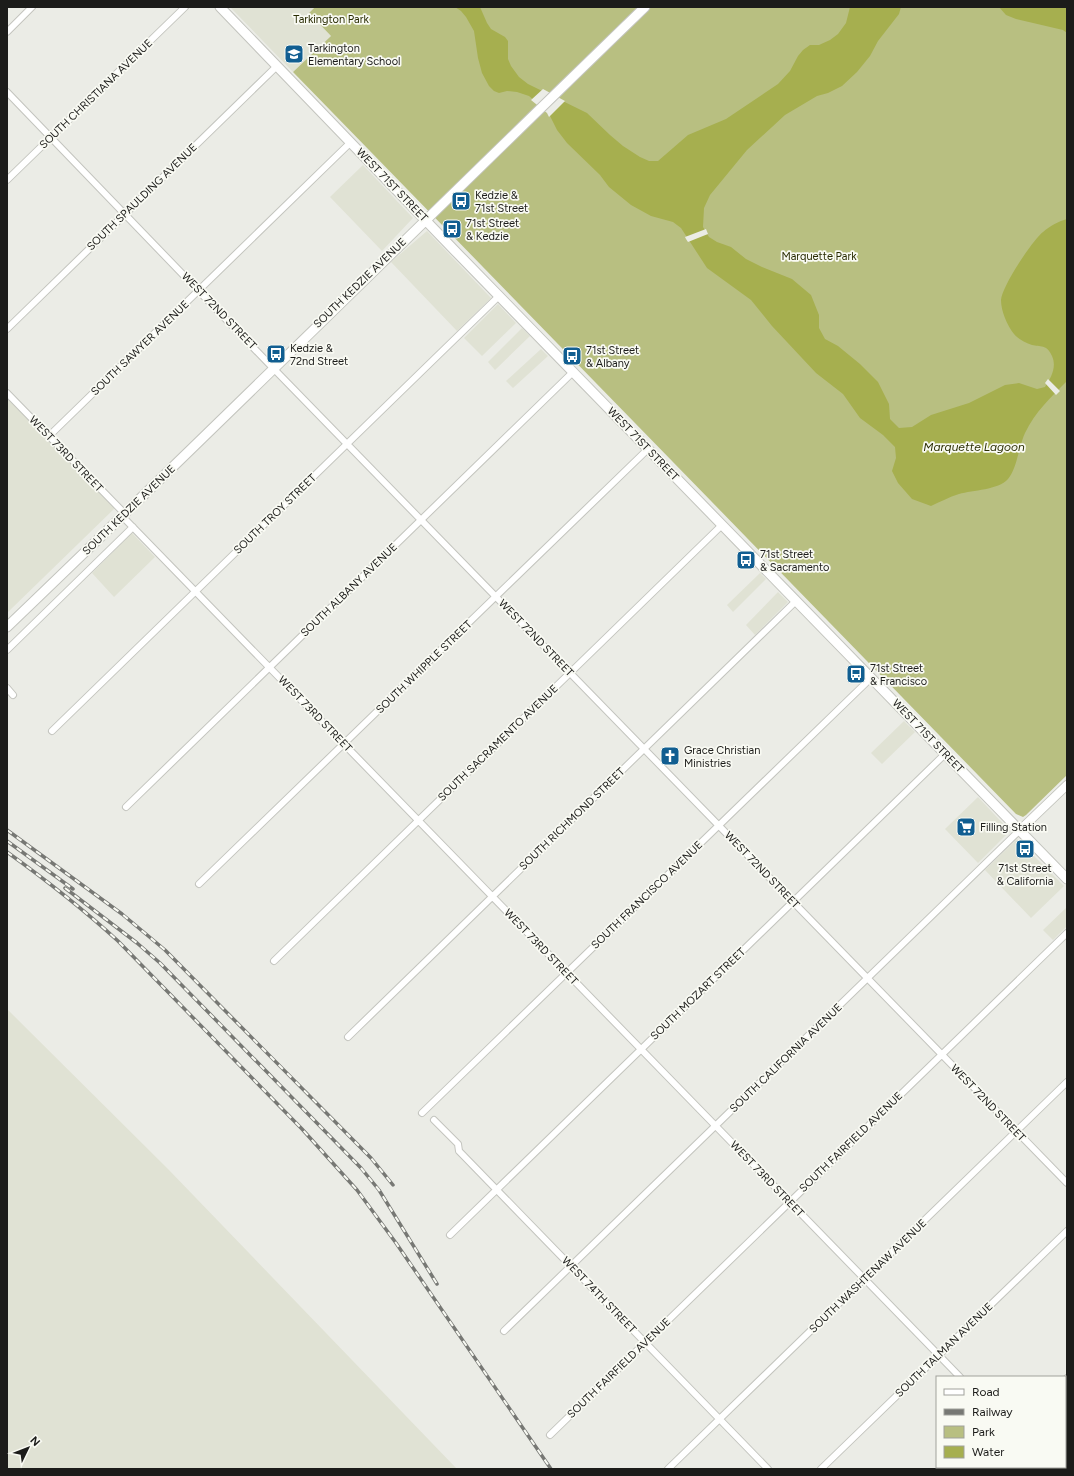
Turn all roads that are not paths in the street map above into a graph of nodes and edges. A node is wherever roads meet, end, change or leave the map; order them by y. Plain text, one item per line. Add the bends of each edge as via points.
1 (32, 7) edge
2 (185, 7) edge
3 (220, 7) edge
4 (645, 7) edge
5 (7, 32) edge
6 (277, 66) junction
7 (7, 92) edge
8 (51, 137) junction
9 (351, 142) junction
10 (7, 180) edge
11 (125, 214) junction
12 (426, 220) junction
13 (198, 290) junction
14 (499, 296) junction
15 (7, 328) edge
16 (273, 368) junction
17 (573, 372) junction
18 (7, 393) edge
19 (49, 436) junction
20 (347, 444) junction
21 (648, 449) junction
22 (124, 515) junction
23 (421, 520) junction
24 (722, 525) junction
25 (133, 527) junction
26 (196, 591) junction
27 (496, 597) junction
28 (796, 601) junction
29 (7, 627) edge
30 (7, 650) edge
31 (270, 667) junction
32 (570, 673) junction
33 (871, 678) junction
34 (7, 688) edge
35 (13, 695) dead end
36 (52, 731) dead end
37 (344, 744) junction
38 (644, 749) junction
39 (945, 754) junction
40 (1067, 785) edge
41 (126, 808) dead end
42 (419, 821) junction
43 (718, 826) junction
44 (1020, 830) junction
45 (1067, 879) edge
46 (199, 884) dead end
47 (493, 897) junction
48 (793, 902) junction
49 (1067, 933) edge
50 (274, 961) dead end
51 (567, 973) junction
52 (868, 979) junction
53 (348, 1037) dead end
54 (641, 1049) junction
55 (942, 1055) junction
56 (1067, 1082) edge
57 (422, 1113) dead end
58 (434, 1120) dead end
59 (716, 1126) junction
60 (1016, 1131) junction
61 (1067, 1183) edge
62 (497, 1190) junction
63 (790, 1202) junction
64 (1067, 1231) edge
65 (450, 1235) dead end
66 (571, 1266) junction
67 (865, 1279) junction
68 (504, 1331) dead end
69 (645, 1342) junction
70 (939, 1355) junction
71 (959, 1376) edge
72 (720, 1419) junction
73 (550, 1435) dead end
74 (668, 1469) edge
75 (768, 1469) edge
76 (821, 1469) edge

1 - 5 street
2 - 8 street, SOUTH CHRISTIANA AVENUE
3 - 6 main road, WEST 71ST STREET
4 - 12 main road, SOUTH KEDZIE AVENUE
6 - 9 main road, WEST 71ST STREET
6 - 11 street, SOUTH SPAULDING AVENUE
7 - 8 street, WEST 72ND STREET
8 - 10 street, SOUTH CHRISTIANA AVENUE
8 - 11 street, WEST 72ND STREET
9 - 12 main road, WEST 71ST STREET
9 - 13 street, SOUTH SAWYER AVENUE
11 - 13 street, WEST 72ND STREET
11 - 15 street, SOUTH SPAULDING AVENUE
12 - 14 main road, WEST 71ST STREET
12 - 16 main road, SOUTH KEDZIE AVENUE
13 - 16 street, WEST 72ND STREET
13 - 19 street, SOUTH SAWYER AVENUE
14 - 17 main road, WEST 71ST STREET
14 - 20 street, SOUTH TROY STREET
16 - 20 street, WEST 72ND STREET
16 - 22 main road, SOUTH KEDZIE AVENUE
17 - 21 main road, WEST 71ST STREET
17 - 23 street, SOUTH ALBANY AVENUE
18 - 19 street, WEST 73RD STREET
19 - 22 street, WEST 73RD STREET
20 - 23 street, WEST 72ND STREET
20 - 26 street, SOUTH TROY STREET
21 - 24 main road, WEST 71ST STREET
21 - 27 street, SOUTH WHIPPLE STREET
22 - 25 street, WEST 73RD STREET
22 - 29 main road, SOUTH KEDZIE AVENUE
23 - 27 street, WEST 72ND STREET
23 - 31 street, SOUTH ALBANY AVENUE
24 - 28 main road, WEST 71ST STREET
24 - 32 street, SOUTH SACRAMENTO AVENUE
25 - 26 street, WEST 73RD STREET
25 - 30 street, SOUTH KEDZIE AVENUE
26 - 31 street, WEST 73RD STREET
26 - 36 street, SOUTH TROY STREET
27 - 32 street, WEST 72ND STREET
27 - 37 street, SOUTH WHIPPLE STREET
28 - 33 main road, WEST 71ST STREET
28 - 38 street, SOUTH RICHMOND STREET
31 - 37 street, WEST 73RD STREET
31 - 41 street, SOUTH ALBANY AVENUE
32 - 38 street, WEST 72ND STREET
32 - 42 street, SOUTH SACRAMENTO AVENUE
33 - 39 main road, WEST 71ST STREET
33 - 43 street, SOUTH FRANCISCO AVENUE
34 - 35 street
37 - 42 street, WEST 73RD STREET
37 - 46 street, SOUTH WHIPPLE STREET
38 - 43 street, WEST 72ND STREET
38 - 47 street, SOUTH RICHMOND STREET
39 - 44 main road, WEST 71ST STREET
39 - 48 street, SOUTH MOZART STREET
40 - 44 street, SOUTH CALIFORNIA AVENUE
42 - 47 street, WEST 73RD STREET
42 - 50 street, SOUTH SACRAMENTO AVENUE
43 - 48 street, WEST 72ND STREET
43 - 51 street, SOUTH FRANCISCO AVENUE
44 - 45 main road, WEST 71ST STREET
44 - 52 street, SOUTH CALIFORNIA AVENUE
47 - 51 street, WEST 73RD STREET
47 - 53 street, SOUTH RICHMOND STREET
48 - 52 street, WEST 72ND STREET
48 - 54 street, SOUTH MOZART STREET
49 - 55 street, SOUTH FAIRFIELD AVENUE
51 - 54 street, WEST 73RD STREET
51 - 57 street, SOUTH FRANCISCO AVENUE
52 - 55 street, WEST 72ND STREET
52 - 59 street, SOUTH CALIFORNIA AVENUE
54 - 59 street, WEST 73RD STREET
54 - 62 street, SOUTH MOZART STREET
55 - 60 street, WEST 72ND STREET
55 - 63 street, SOUTH FAIRFIELD AVENUE
56 - 60 street, SOUTH WASHTENAW AVENUE
58 - 62 street, WEST 74TH STREET via 458,1144 459,1151
59 - 63 street, WEST 73RD STREET
59 - 66 street, SOUTH CALIFORNIA AVENUE
60 - 61 street, WEST 72ND STREET
60 - 67 street, SOUTH WASHTENAW AVENUE
62 - 65 street, SOUTH MOZART STREET
62 - 66 street, WEST 74TH STREET
63 - 67 street, WEST 73RD STREET
63 - 69 street, SOUTH FAIRFIELD AVENUE
64 - 70 street, SOUTH TALMAN AVENUE
66 - 68 street, SOUTH CALIFORNIA AVENUE
66 - 69 street, WEST 74TH STREET
67 - 70 street, WEST 73RD STREET
67 - 72 street, SOUTH WASHTENAW AVENUE
69 - 72 street, WEST 74TH STREET
69 - 73 street, SOUTH FAIRFIELD AVENUE
70 - 71 street, WEST 73RD STREET
70 - 76 street, SOUTH TALMAN AVENUE
72 - 74 street, SOUTH WASHTENAW AVENUE
72 - 75 street, WEST 74TH STREET

